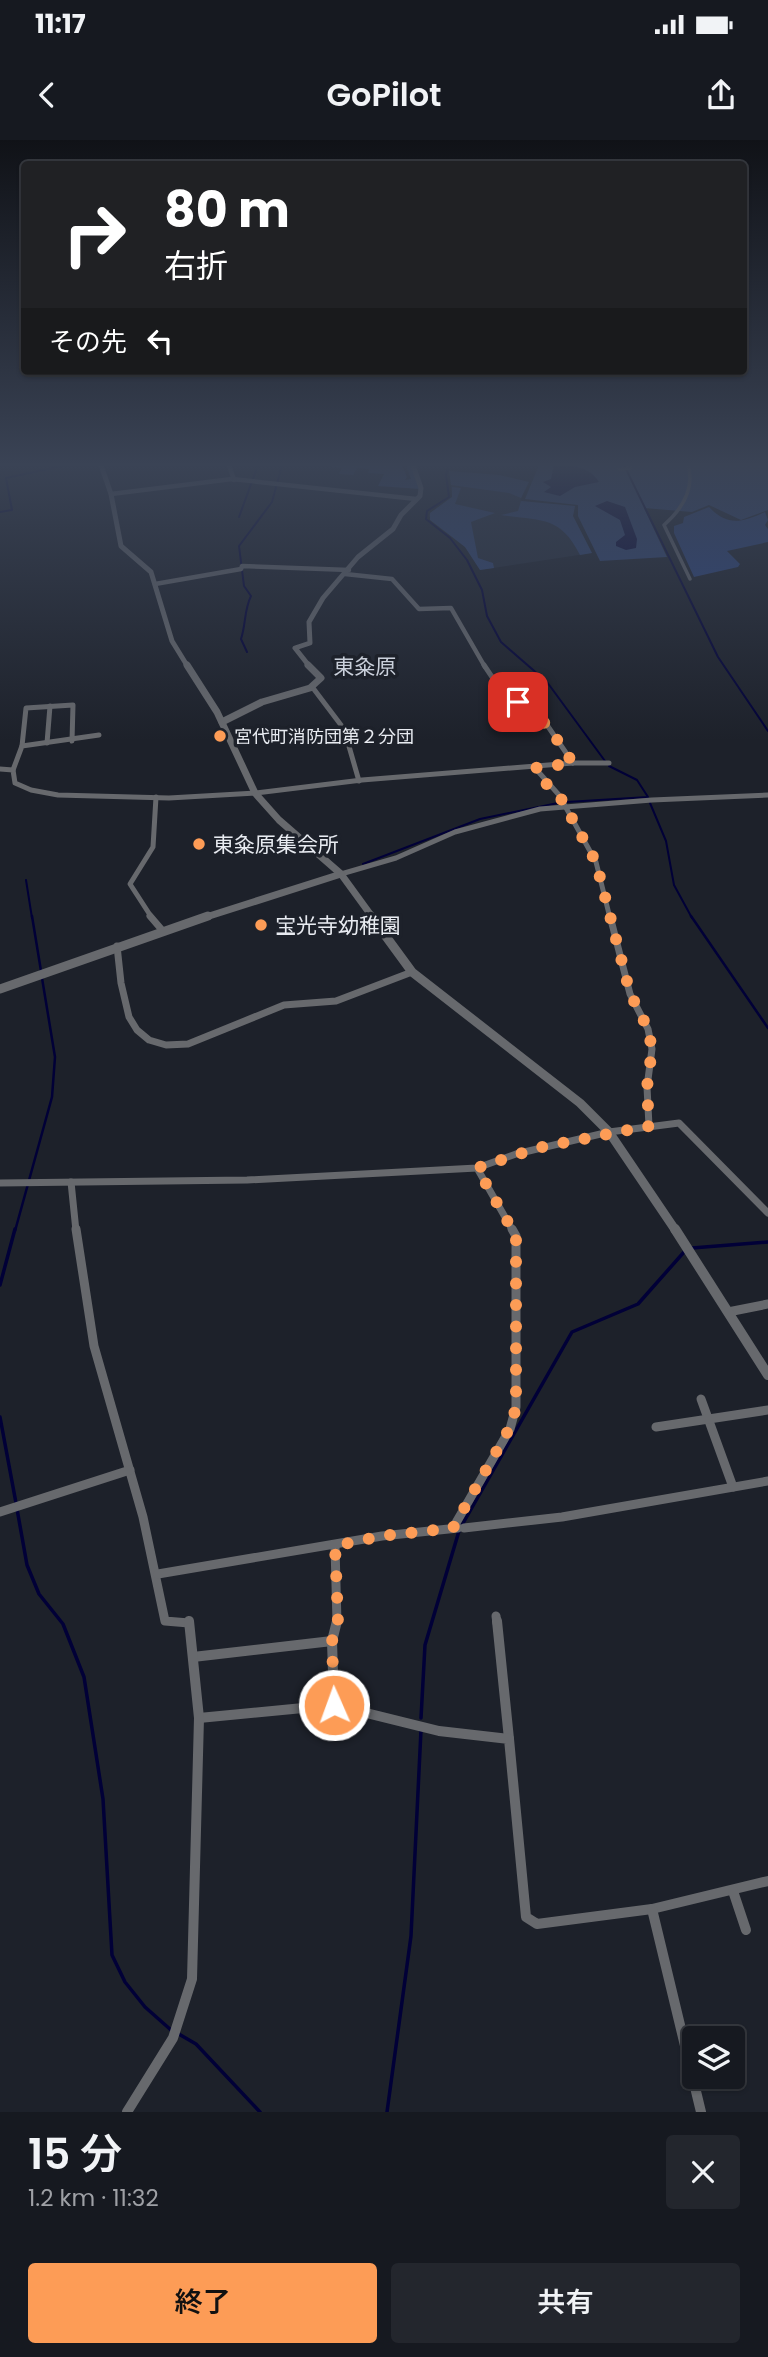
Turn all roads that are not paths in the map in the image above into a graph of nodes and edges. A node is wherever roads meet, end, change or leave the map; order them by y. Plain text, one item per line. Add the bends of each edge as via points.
1 (134, 557) edge
2 (359, 557) edge
3 (679, 557) edge
4 (347, 572) junction
5 (690, 579) dead end
6 (155, 584) junction
7 (313, 688) junction
8 (50, 706) junction
9 (222, 722) junction
10 (99, 735) dead end
11 (72, 741) junction
12 (47, 743) junction
13 (22, 746) junction
14 (573, 763) junction
15 (609, 763) dead end
16 (535, 768) junction
17 (0, 769) edge
18 (13, 770) junction
19 (359, 780) junction
20 (255, 793) junction
21 (768, 795) edge
22 (156, 797) junction
23 (564, 806) junction
24 (341, 874) junction
25 (162, 930) junction
26 (117, 946) junction
27 (412, 972) junction
28 (0, 989) edge
29 (649, 1126) junction
30 (609, 1132) junction
31 (477, 1168) junction
32 (0, 1182) edge
33 (71, 1182) junction
34 (768, 1213) edge
35 (768, 1304) edge
36 (728, 1312) junction
37 (768, 1376) edge
38 (701, 1399) dead end
39 (768, 1410) edge
40 (708, 1419) junction
41 (656, 1427) dead end
42 (130, 1470) junction
43 (768, 1481) edge
44 (733, 1487) junction
45 (0, 1512) edge
46 (458, 1528) junction
47 (335, 1546) junction
48 (158, 1574) junction
49 (496, 1616) dead end
50 (332, 1641) junction
51 (193, 1657) junction
52 (334, 1705) junction
53 (199, 1718) junction
54 (509, 1739) junction
55 (768, 1881) edge
56 (733, 1891) junction
57 (652, 1909) junction
58 (746, 1930) dead end
59 (127, 2112) edge
60 (701, 2112) edge

1 - 6 street via 151,572
2 - 4 street
3 - 5 street
4 - 6 street via 242,566
4 - 7 street via 311,616 310,643 295,648 321,678
4 - 14 street via 392,579 419,609 451,608 492,677 547,725
6 - 9 street via 172,641
7 - 9 street via 264,701
7 - 19 street via 344,729
8 - 11 street via 73,705
8 - 12 street
8 - 13 street via 26,708
9 - 20 street
10 - 11 street
11 - 12 street
12 - 13 street
13 - 18 street
14 - 15 street
14 - 16 street
16 - 19 street
16 - 23 street
17 - 18 street
18 - 22 street via 15,783 30,792
19 - 20 street
20 - 22 street
20 - 24 street
21 - 23 street
22 - 25 street via 153,847 131,884
23 - 24 street via 455,832 396,858
23 - 29 street via 596,862 630,993 648,1029 652,1049 647,1087
24 - 25 street
24 - 27 street
25 - 26 street
26 - 27 street via 127,1016 149,1041 174,1046 284,1005 336,1001
26 - 28 street
27 - 30 street via 580,1103
29 - 30 street
29 - 34 street via 679,1123
30 - 31 street
30 - 36 street
31 - 33 street via 247,1180
31 - 46 street via 516,1236 516,1406 510,1429
32 - 33 street
33 - 42 street via 88,1317
35 - 36 street
36 - 37 street
38 - 40 street
39 - 40 street
40 - 41 street
40 - 44 street
42 - 45 street
42 - 48 street
43 - 44 street
44 - 46 street via 562,1517
46 - 47 street
47 - 48 street
47 - 50 street via 338,1619
48 - 51 street via 165,1621 189,1621
49 - 54 street
50 - 51 street
50 - 52 street
51 - 53 street
52 - 53 street
52 - 54 street via 439,1731
53 - 59 street via 195,1939 188,1998 173,2038
54 - 57 street via 526,1917 537,1924
55 - 56 street
56 - 57 street
56 - 58 street
57 - 60 street

